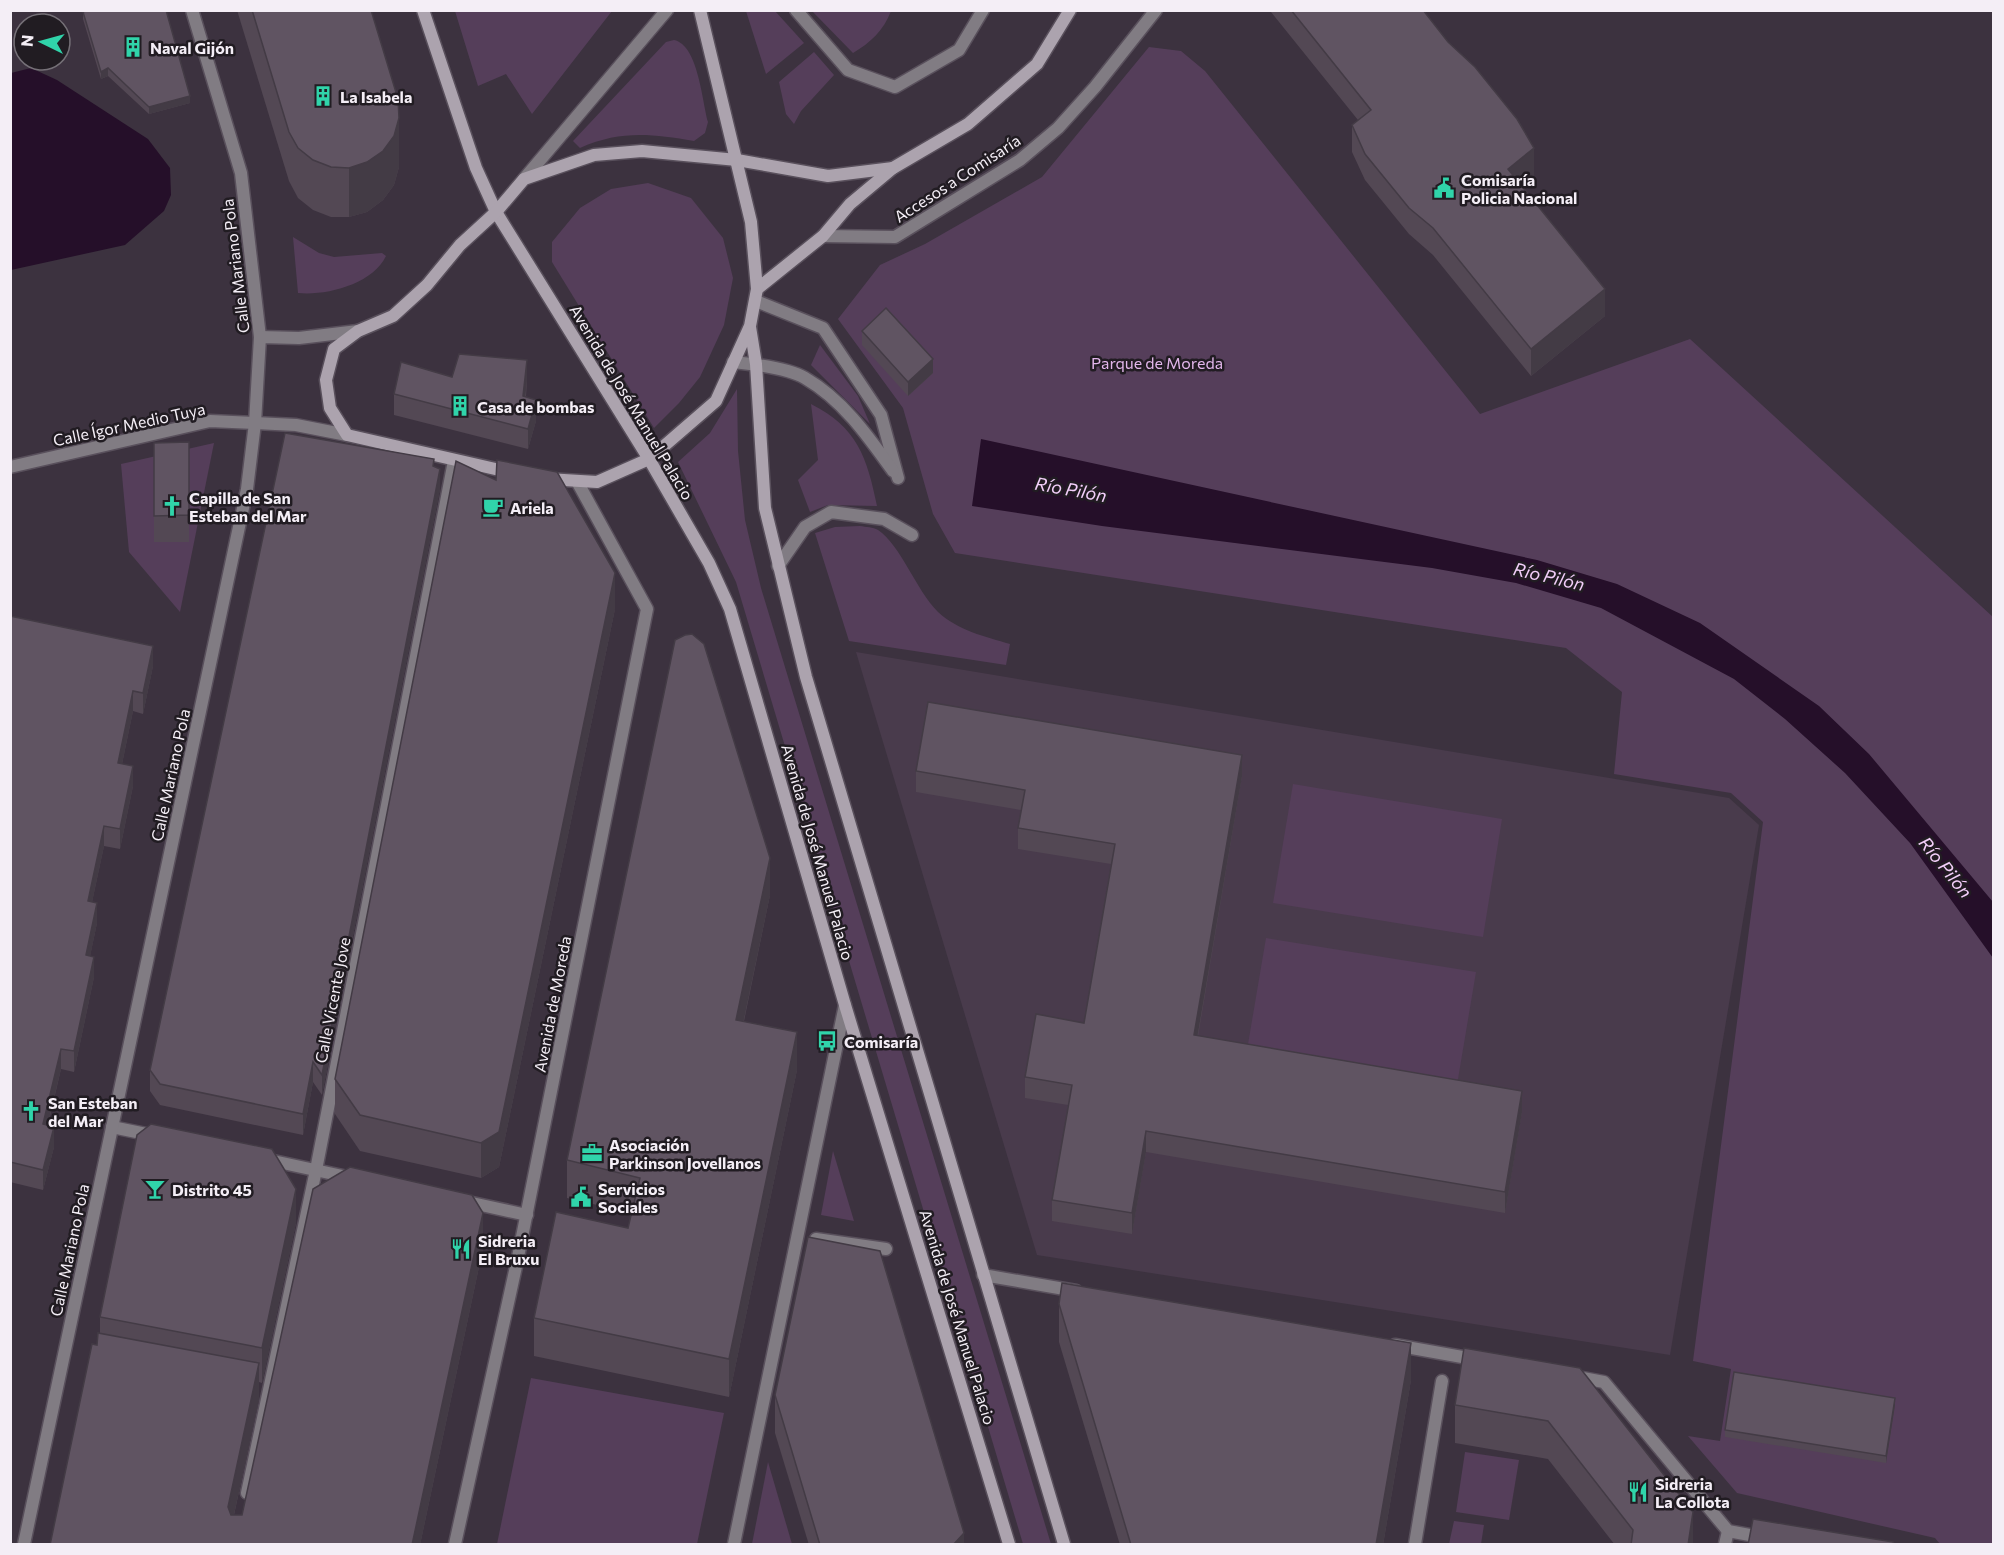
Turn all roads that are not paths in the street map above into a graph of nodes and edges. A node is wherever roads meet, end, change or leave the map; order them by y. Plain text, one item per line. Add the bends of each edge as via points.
1 (192, 10) edge
2 (423, 10) edge
3 (667, 10) edge
4 (700, 10) edge
5 (796, 10) edge
6 (983, 10) edge
7 (1070, 10) edge
8 (1156, 10) edge
9 (737, 159) junction
10 (893, 168) junction
11 (524, 179) junction
12 (496, 212) junction
13 (823, 236) junction
14 (756, 295) junction
15 (750, 326) junction
16 (358, 331) junction
17 (261, 337) junction
18 (733, 362) junction
19 (756, 364) junction
20 (255, 423) junction
21 (347, 435) junction
22 (649, 459) junction
23 (454, 461) junction
24 (10, 467) edge
25 (578, 483) junction
26 (912, 535) dead end
27 (778, 566) junction
28 (845, 1005) junction
29 (112, 1126) junction
30 (169, 1139) edge
31 (248, 1156) edge
32 (316, 1170) junction
33 (366, 1181) edge
34 (455, 1200) edge
35 (527, 1215) junction
36 (798, 1237) junction
37 (886, 1249) dead end
38 (983, 1275) junction
39 (1092, 1294) edge
40 (1383, 1343) edge
41 (1492, 1362) edge
42 (1560, 1374) edge
43 (1442, 1381) dead end
44 (243, 1509) edge
45 (1728, 1531) junction
46 (24, 1545) edge
47 (455, 1545) edge
48 (734, 1545) edge
49 (1009, 1545) edge
50 (1064, 1545) edge
51 (1415, 1545) edge
52 (1725, 1545) edge
53 (1798, 1545) edge

1 - 17 street, Calle Mariano Pola via 241,174
2 - 12 main road, Avenida de José Manuel Palacio via 465,136
3 - 11 street
4 - 9 main road
5 - 6 street via 848,70 895,87 959,50
7 - 10 main road via 1037,64 968,124
8 - 13 street, Accesos a Comisaría via 1058,128 1020,160 895,237
9 - 10 main road via 828,176
9 - 11 main road via 642,151 594,155
9 - 14 main road via 751,222
10 - 13 main road via 850,204
11 - 12 main road
12 - 16 main road via 393,316
12 - 22 main road, Avenida de José Manuel Palacio
13 - 14 main road
14 - 15 main road
14 - 19 street via 823,328 881,415 898,478 855,418 804,377
15 - 18 main road
15 - 19 main road
16 - 17 street via 299,338
16 - 21 main road via 334,349 326,380 330,408
17 - 20 street, Calle Mariano Pola
18 - 19 street
18 - 22 main road via 716,401
19 - 27 main road via 765,508
20 - 21 street, Calle Ígor Medio Tuya via 296,425
20 - 24 street, Calle Ígor Medio Tuya via 210,421
20 - 29 street, Calle Mariano Pola via 247,489
21 - 23 main road
22 - 25 main road via 597,482
22 - 28 main road, Avenida de José Manuel Palacio via 709,563 730,609
23 - 25 main road
23 - 32 street, Calle Vicente Jove
25 - 35 street, Avenida de Moreda via 647,609
26 - 27 street via 884,519 831,512 805,527
27 - 38 main road via 806,677
28 - 36 street
28 - 49 main road, Avenida de José Manuel Palacio
29 - 30 street
29 - 46 street, Calle Mariano Pola
31 - 32 street
32 - 33 street
32 - 44 street, Calle Vicente Jove via 261,1391
34 - 35 street
35 - 47 street, Avenida de Moreda
36 - 37 street
36 - 48 street
38 - 39 street
38 - 50 main road
40 - 41 street
42 - 45 street via 1604,1382
43 - 51 street
45 - 52 street
45 - 53 street

